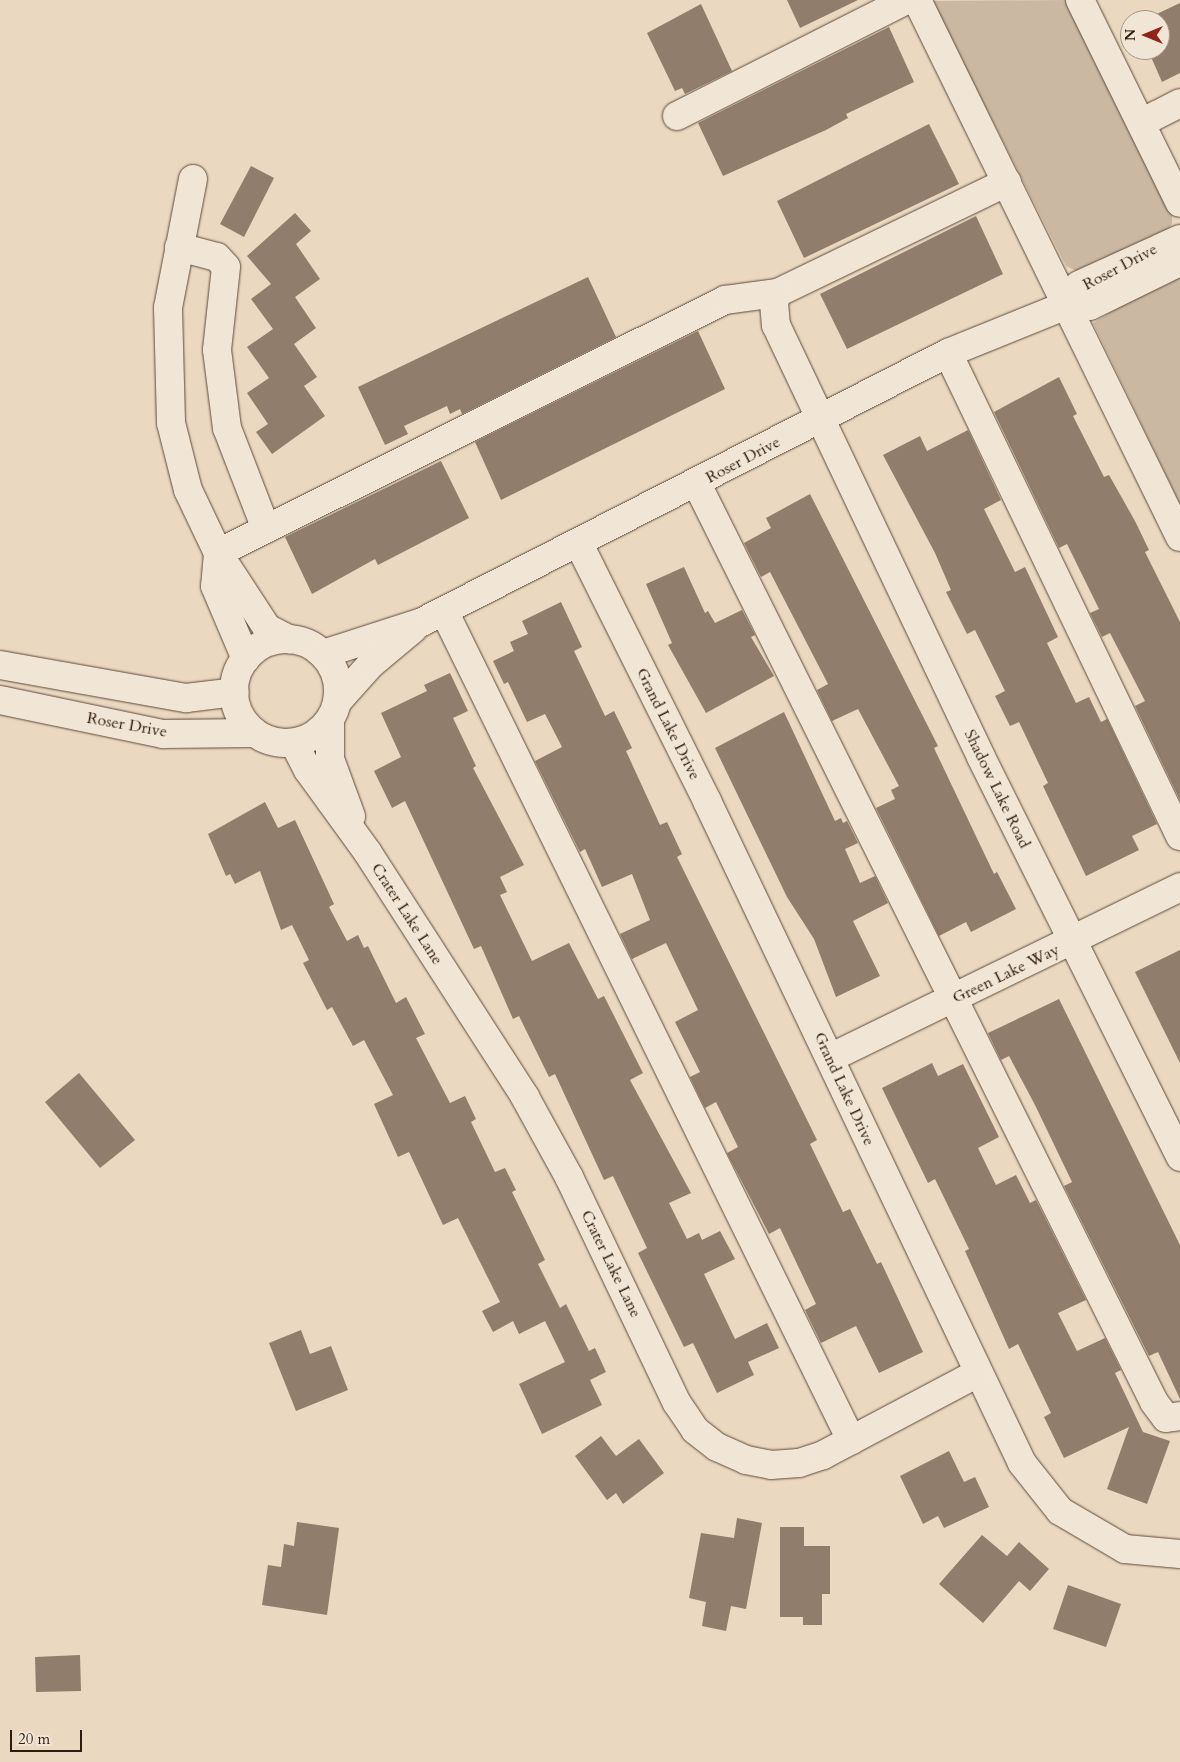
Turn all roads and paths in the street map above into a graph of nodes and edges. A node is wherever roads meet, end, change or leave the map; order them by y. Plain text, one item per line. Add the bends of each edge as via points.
1 (907, 0) edge
2 (917, 0) edge
3 (1080, 0) edge
4 (1180, 103) edge
5 (677, 116) dead end
6 (1141, 123) junction
7 (193, 179) dead end
8 (1007, 182) junction
9 (1180, 204) edge
10 (1180, 238) edge
11 (179, 247) junction
12 (1180, 262) edge
13 (778, 293) junction
14 (1067, 305) junction
15 (948, 353) junction
16 (822, 418) junction
17 (697, 484) junction
18 (266, 529) junction
19 (1180, 537) edge
20 (579, 544) junction
21 (218, 553) junction
22 (433, 616) junction
23 (289, 639) junction
24 (323, 654) junction
25 (246, 659) junction
26 (0, 665) edge
27 (235, 692) junction
28 (0, 700) edge
29 (334, 711) junction
30 (255, 733) junction
31 (294, 743) junction
32 (355, 834) junction
33 (1180, 836) edge
34 (1180, 887) edge
35 (1073, 941) junction
36 (951, 1000) junction
37 (830, 1058) junction
38 (1180, 1157) edge
39 (978, 1373) junction
40 (1180, 1416) edge
41 (851, 1440) junction
42 (1180, 1554) edge

1 - 5 street
2 - 8 street
3 - 6 street
4 - 6 street
6 - 9 street
7 - 11 street
8 - 13 street
8 - 14 street
10 - 14 street, Roser Drive via 1079,285
11 - 18 street via 217,257 226,266 217,350 226,428
11 - 21 street via 168,308 171,423 188,490
12 - 14 street, Roser Drive via 1090,306
13 - 16 street, Shadow Lake Road via 774,303 776,325
13 - 18 street via 725,300
14 - 15 street, Roser Drive
14 - 19 street
15 - 16 street, Roser Drive
15 - 33 street
16 - 17 street, Roser Drive
16 - 35 street, Shadow Lake Road via 981,757
17 - 20 street, Roser Drive
17 - 36 street
18 - 21 street
20 - 22 street, Roser Drive
20 - 37 street, Grand Lake Drive
21 - 23 street via 267,628
21 - 25 street via 215,586
22 - 24 street, Roser Drive
22 - 29 street, Roser Drive via 371,664
22 - 41 street
23 - 24 street via 308,644
23 - 25 street via 265,644
24 - 29 street via 338,681
25 - 27 street via 237,674
26 - 27 street via 186,698
27 - 30 street via 242,718
28 - 30 street, Roser Drive via 164,734
29 - 31 street via 315,735
29 - 32 street, Crater Lake Lane via 330,759 349,805
30 - 31 street via 270,741
31 - 32 street, Crater Lake Lane via 308,770
32 - 41 street, Crater Lake Lane via 525,1097 569,1177 677,1402 695,1430 717,1447 746,1460 771,1465 799,1463
34 - 35 street, Green Lake Way
35 - 36 street, Green Lake Way
35 - 38 street, Shadow Lake Road
36 - 37 street, Green Lake Way
36 - 40 street via 1154,1402 1166,1418
37 - 39 street, Grand Lake Drive
39 - 41 street, Crater Lake Lane
39 - 42 street, Grand Lake Drive via 1022,1463 1060,1511 1125,1549

